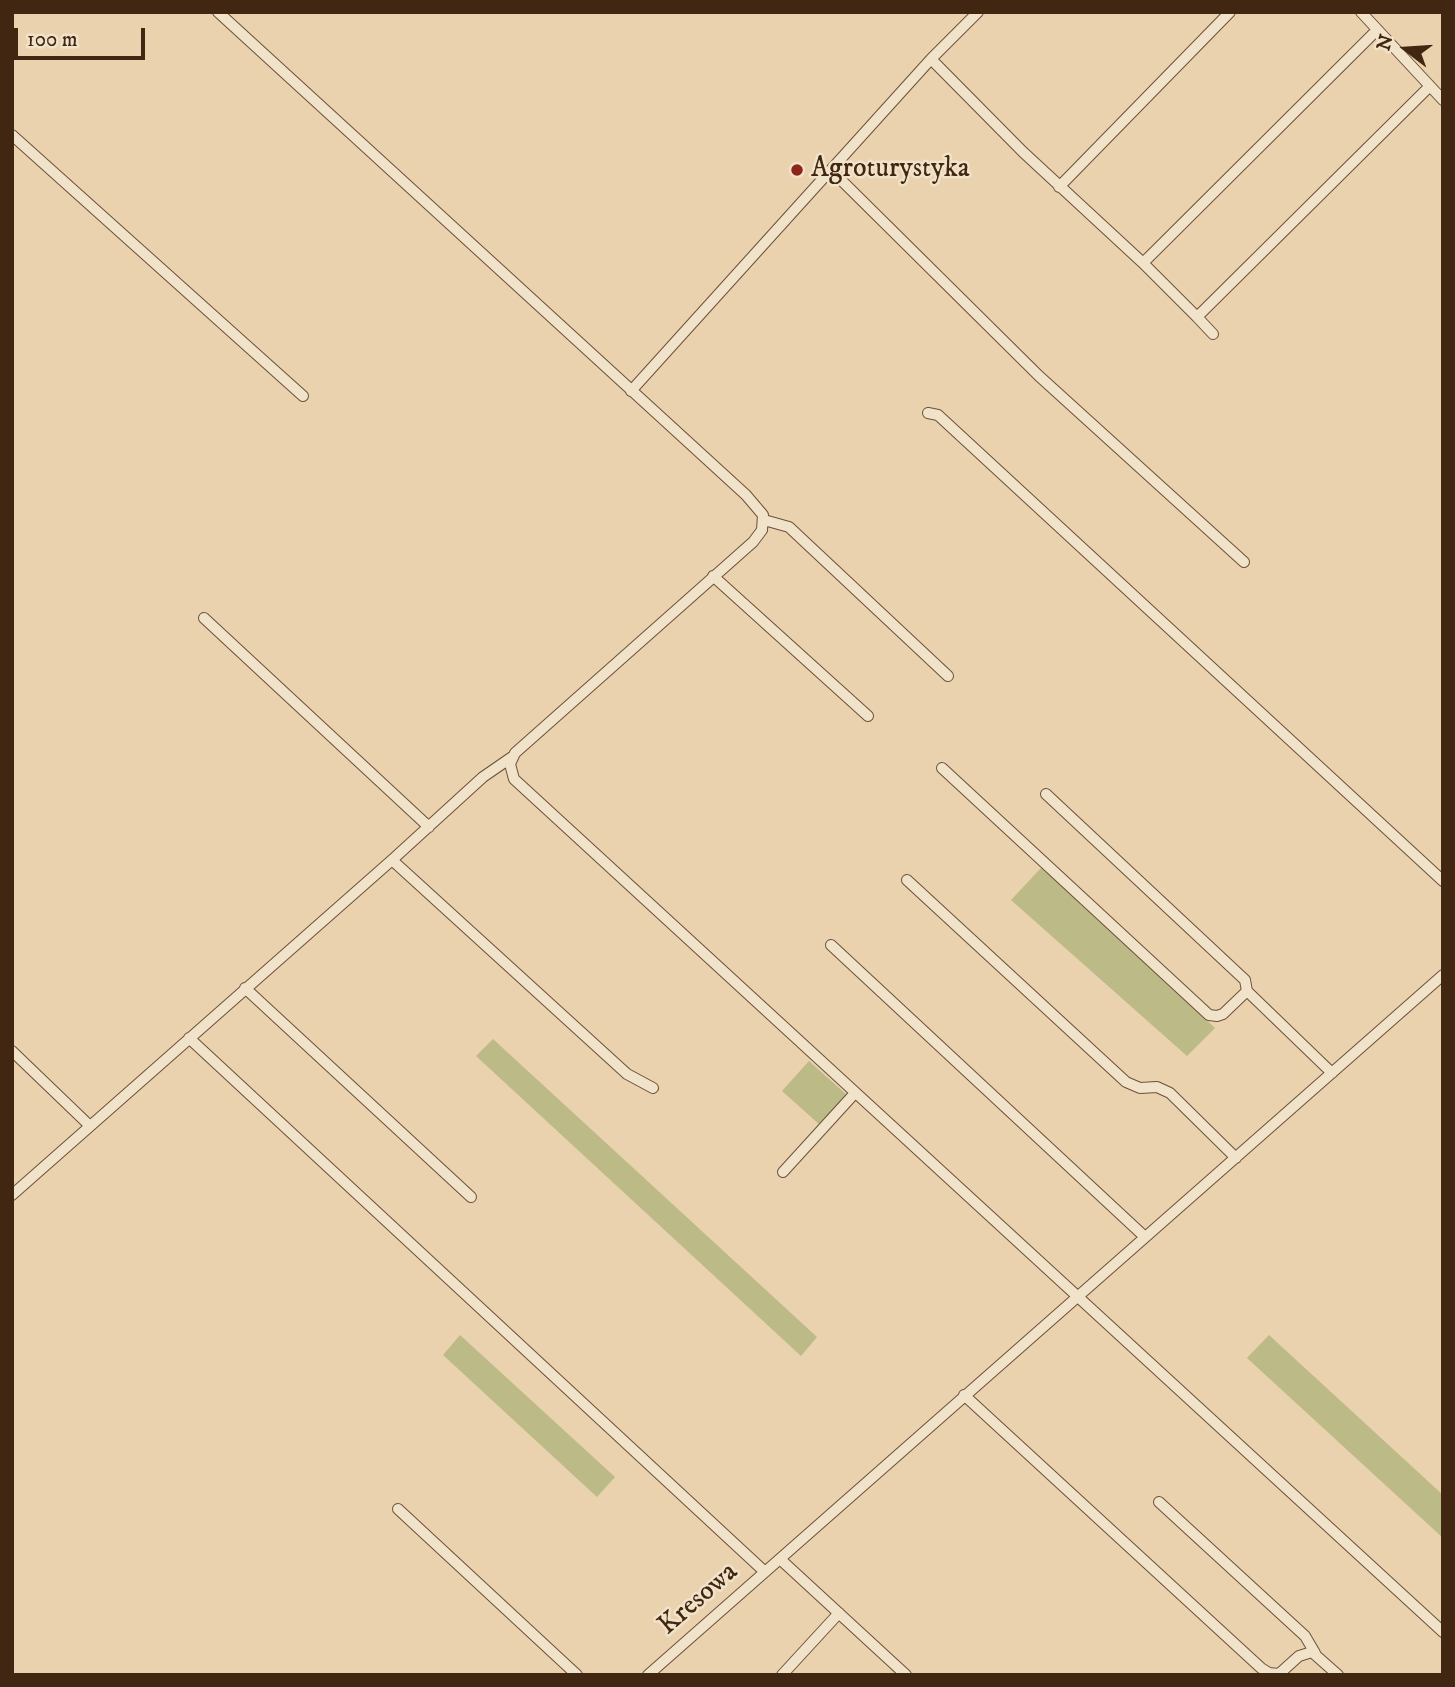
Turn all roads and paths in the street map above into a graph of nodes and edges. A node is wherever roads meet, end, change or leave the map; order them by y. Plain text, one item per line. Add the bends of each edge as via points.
1 (218, 12) edge
2 (978, 12) edge
3 (1230, 12) edge
4 (1361, 12) edge
5 (1377, 30) junction
6 (931, 59) junction
7 (1430, 86) junction
8 (1443, 100) edge
9 (12, 135) edge
10 (831, 170) junction
11 (1059, 187) junction
12 (1143, 263) junction
13 (1197, 317) junction
14 (1213, 334) dead end
15 (631, 391) junction
16 (303, 396) dead end
17 (928, 413) dead end
18 (764, 520) junction
19 (1244, 562) dead end
20 (713, 576) junction
21 (204, 618) dead end
22 (948, 676) dead end
23 (868, 716) dead end
24 (512, 757) junction
25 (942, 768) dead end
26 (1046, 794) dead end
27 (429, 827) junction
28 (392, 860) junction
29 (907, 880) dead end
30 (1443, 881) edge
31 (831, 945) dead end
32 (1443, 975) edge
33 (245, 988) junction
34 (1247, 991) junction
35 (189, 1038) junction
36 (12, 1052) edge
37 (1332, 1073) junction
38 (653, 1088) dead end
39 (855, 1093) junction
40 (89, 1125) junction
41 (1236, 1158) junction
42 (783, 1172) dead end
43 (14, 1189) edge
44 (471, 1197) dead end
45 (1145, 1237) junction
46 (1076, 1297) junction
47 (964, 1395) junction
48 (1159, 1502) dead end
49 (398, 1509) dead end
50 (780, 1559) junction
51 (765, 1572) junction
52 (839, 1613) junction
53 (1443, 1632) edge
54 (1315, 1653) junction
55 (577, 1675) edge
56 (648, 1675) edge
57 (782, 1675) edge
58 (906, 1675) edge
59 (1338, 1675) edge

1 - 15 street
2 - 6 street
3 - 11 street
4 - 5 street
5 - 7 street
5 - 12 street
6 - 10 street
6 - 11 street
7 - 8 street
7 - 13 street
9 - 16 street
10 - 15 street
10 - 19 street via 1039,376
11 - 12 street
12 - 13 street
13 - 14 street
15 - 18 street via 758,506
17 - 30 street via 938,415
18 - 20 street via 758,536
18 - 22 street via 789,527
20 - 23 street
20 - 24 street
21 - 27 street
24 - 27 street via 483,776
24 - 39 street via 511,774 519,784
25 - 34 street via 1209,1015 1223,1014
26 - 34 street via 1245,980
27 - 28 street
28 - 33 street
28 - 38 street via 627,1074
29 - 41 street via 1126,1082 1165,1090
31 - 45 street
32 - 37 street, Kresowa
33 - 35 street
33 - 44 street
34 - 37 street
35 - 40 street
35 - 51 street
36 - 40 street
37 - 41 street, Kresowa
39 - 42 street
39 - 46 street
40 - 43 street
41 - 45 street, Kresowa
45 - 46 street, Kresowa
46 - 47 street, Kresowa
46 - 53 street
47 - 50 street, Kresowa
47 - 54 street via 1261,1668 1279,1674 1299,1656
48 - 54 street via 1305,1636
49 - 55 street
50 - 51 street, Kresowa
50 - 52 street
51 - 56 street, Kresowa
52 - 57 street
52 - 58 street
54 - 59 street

